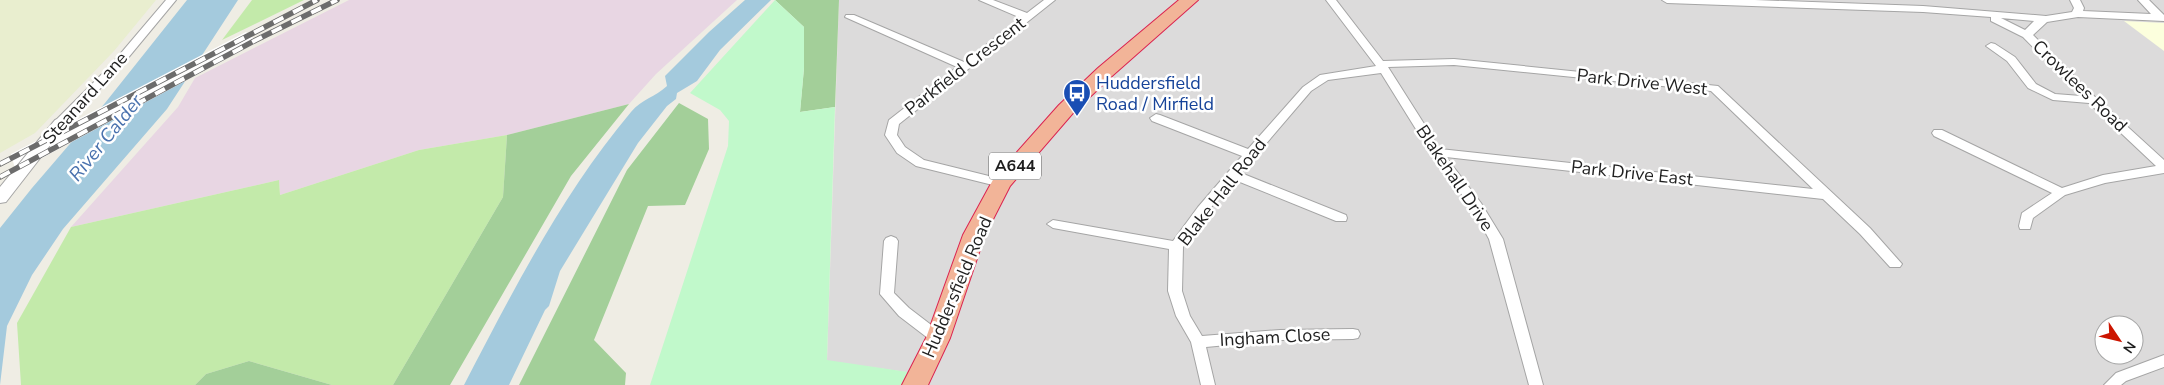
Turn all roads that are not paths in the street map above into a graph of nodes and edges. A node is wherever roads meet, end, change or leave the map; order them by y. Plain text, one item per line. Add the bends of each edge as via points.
1 (171, 0) edge
2 (984, 0) edge
3 (1050, 0) edge
4 (1189, 0) edge
5 (1330, 0) edge
6 (1667, 0) edge
7 (1940, 0) edge
8 (2075, 0) edge
9 (2143, 0) edge
10 (1784, 2) edge
11 (1949, 11) junction
12 (1981, 14) junction
13 (2077, 14) junction
14 (850, 17) dead end
15 (1028, 17) junction
16 (2042, 18) junction
17 (2162, 18) edge
18 (2027, 35) junction
19 (1991, 46) dead end
20 (965, 66) junction
21 (1382, 66) junction
22 (2092, 100) junction
23 (1156, 118) dead end
24 (60, 123) joint
25 (1938, 133) dead end
26 (1436, 152) junction
27 (1249, 154) junction
28 (2164, 168) edge
29 (1233, 174) junction
30 (1001, 183) junction
31 (2060, 192) junction
32 (1828, 195) junction
33 (0, 198) edge
34 (1342, 218) dead end
35 (1053, 224) dead end
36 (2025, 226) dead end
37 (891, 241) dead end
38 (1176, 246) junction
39 (1894, 264) dead end
40 (1353, 334) dead end
41 (938, 338) junction
42 (1198, 342) junction
43 (2164, 361) edge
44 (1531, 379) edge
45 (915, 385) edge
46 (1208, 385) edge
47 (2111, 385) edge

1 - 24 street, Steanard Lane via 114,68
2 - 15 street
3 - 15 street, Parkfield Crescent
4 - 30 highway, Huddersfield Road / A644 via 1066,109
5 - 21 street, Blakehall Drive
6 - 10 street
7 - 11 street
8 - 13 street via 2079,8
9 - 17 street
10 - 11 street
11 - 12 street
12 - 16 street
12 - 18 street
13 - 16 street, Crowlees Road
13 - 17 street, Crowlees Road
14 - 20 street
15 - 20 street, Parkfield Crescent
16 - 18 street, Crowlees Road
18 - 22 street, Crowlees Road
19 - 22 street via 2011,59 2032,86 2053,98
20 - 30 street, Parkfield Crescent via 893,123 891,135 901,150 920,163
21 - 26 street, Blakehall Drive
21 - 27 street, Blake Hall Road via 1324,77 1307,89
21 - 32 street, Park Drive West via 1454,62 1714,88
22 - 28 street, Crowlees Road
23 - 27 street
24 - 33 street, Steanard Lane
25 - 31 street via 1962,138
26 - 32 street, Park Drive East
26 - 44 street, Blakehall Drive via 1496,239
27 - 29 street, Blake Hall Road
28 - 31 street via 2103,179
29 - 34 street
29 - 38 street, Blake Hall Road
30 - 41 highway, Huddersfield Road / A644 via 974,235
31 - 36 street via 2027,216
32 - 39 street, Park Drive West
35 - 38 street
37 - 41 street via 887,294 904,312
38 - 42 street, Blake Hall Road via 1175,291 1183,316
40 - 42 street, Ingham Close via 1280,335
41 - 45 highway, Huddersfield Road / A644
42 - 46 street, Blake Hall Road
43 - 47 street via 2121,377

